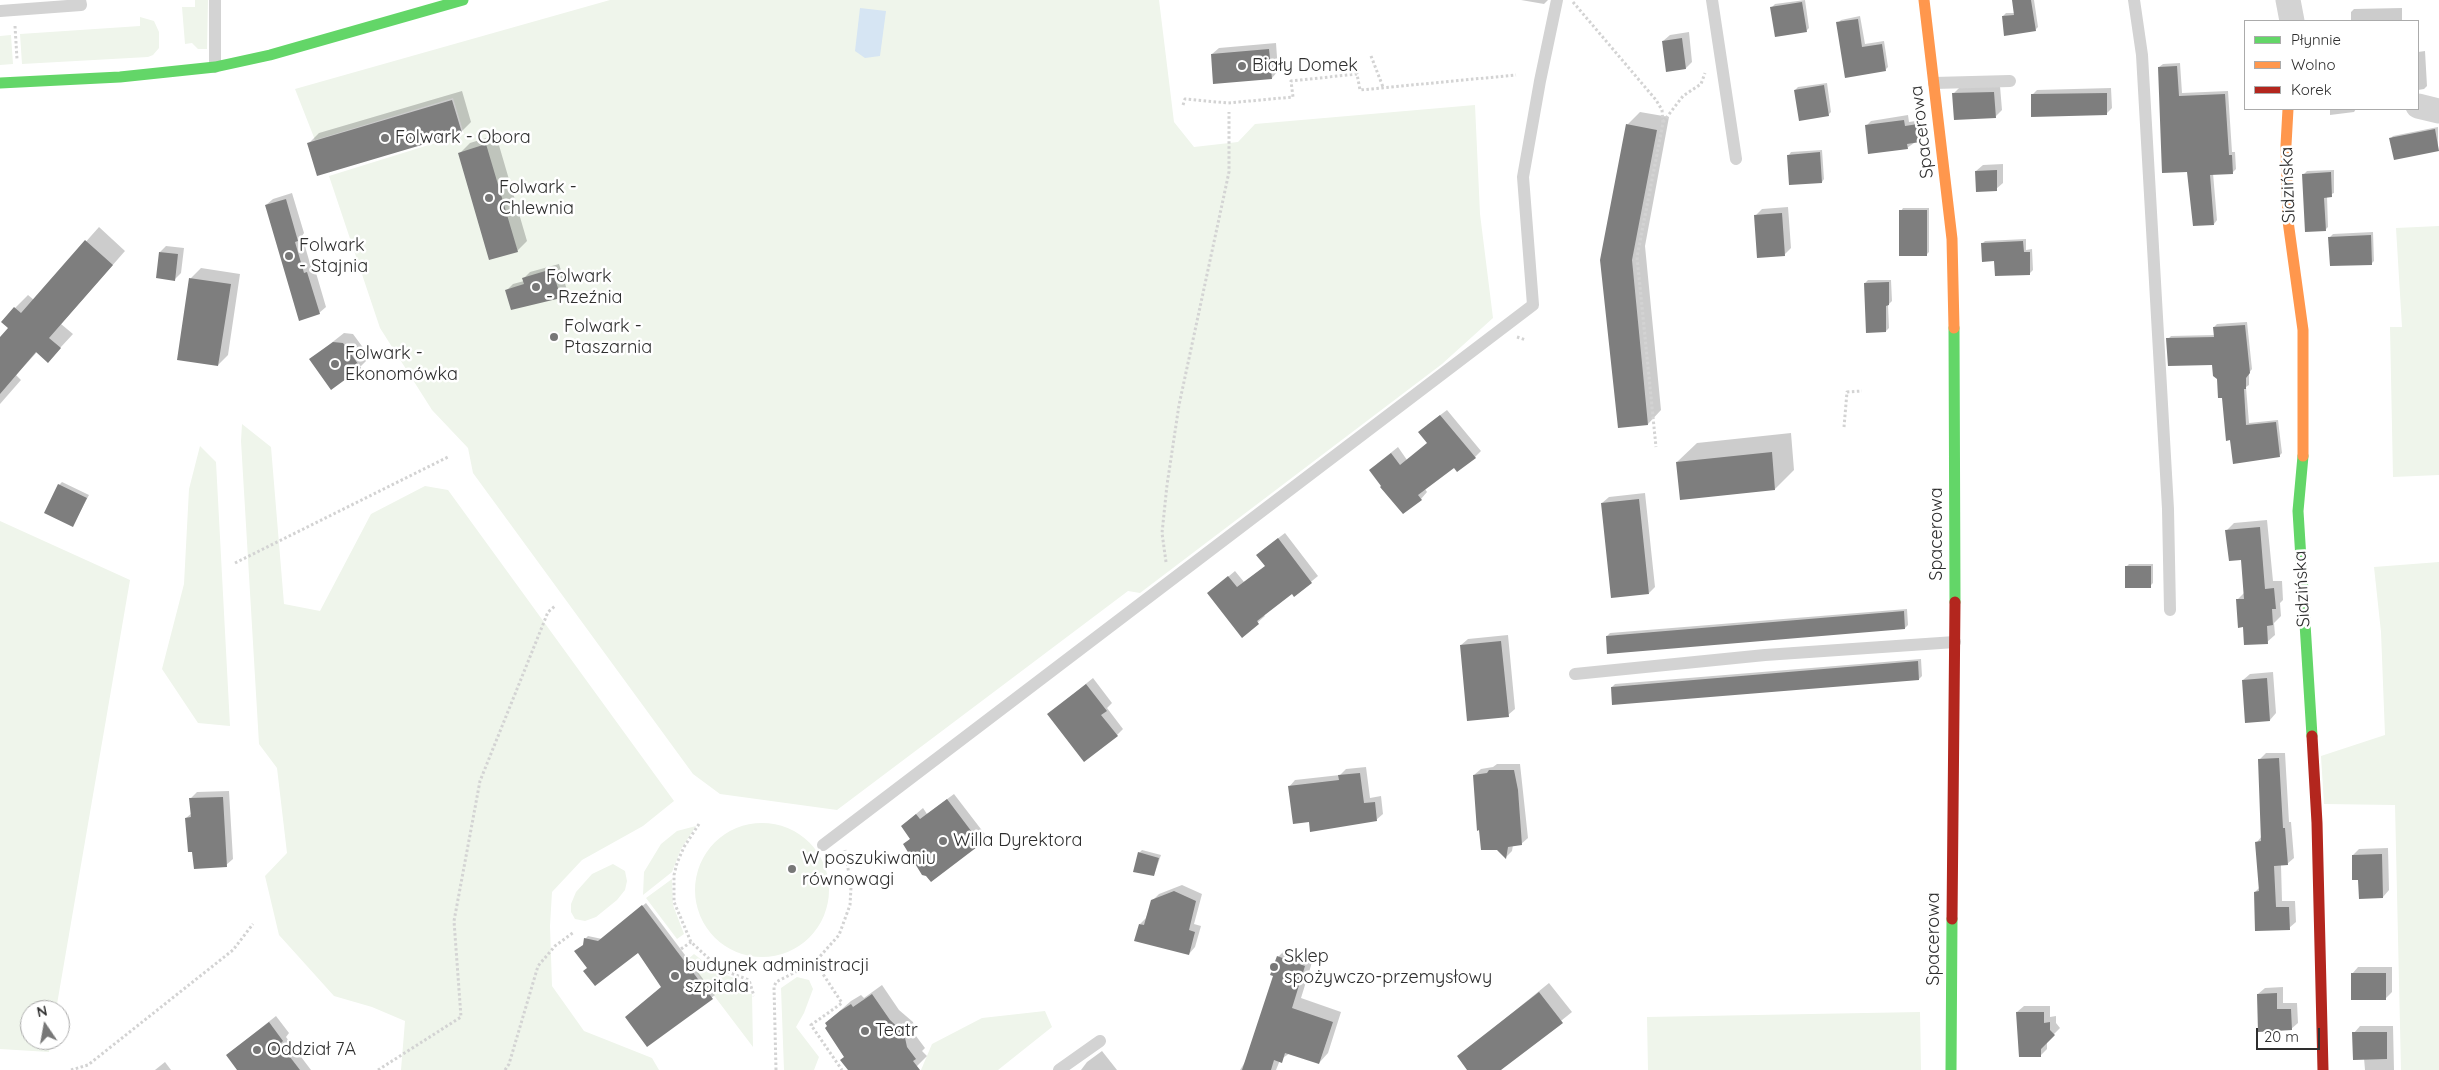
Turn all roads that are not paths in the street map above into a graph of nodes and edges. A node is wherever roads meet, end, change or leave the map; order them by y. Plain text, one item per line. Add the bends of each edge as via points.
1 (80, 0) edge
2 (215, 0) edge
3 (463, 0) edge
4 (1557, 0) edge
5 (1712, 0) edge
6 (1924, 0) edge
7 (2134, 0) edge
8 (2288, 0) edge
9 (0, 11) edge
10 (2292, 20) edge
11 (215, 67) junction
12 (2010, 82) dead end
13 (0, 83) edge
14 (1934, 83) junction
15 (2288, 110) edge
16 (1736, 159) dead end
17 (2170, 610) dead end
18 (1955, 642) junction
19 (1575, 674) dead end
20 (823, 844) dead end
21 (1100, 1041) dead end
22 (1059, 1070) edge
23 (1951, 1070) edge
24 (2324, 1070) edge

1 - 9 lane via 81,5
2 - 11 lane
3 - 11 street via 270,55
4 - 20 lane via 1523,177 1533,305
5 - 16 lane
6 - 14 street, Spacerowa
7 - 17 lane via 2142,55 2168,500
8 - 10 street
11 - 13 street via 120,78
12 - 14 lane
14 - 18 street, Spacerowa via 1952,239
15 - 24 street, Sidzińska via 2288,221 2303,330 2303,460 2298,511 2317,823
18 - 19 lane via 1697,660
18 - 23 street, Spacerowa
21 - 22 lane

